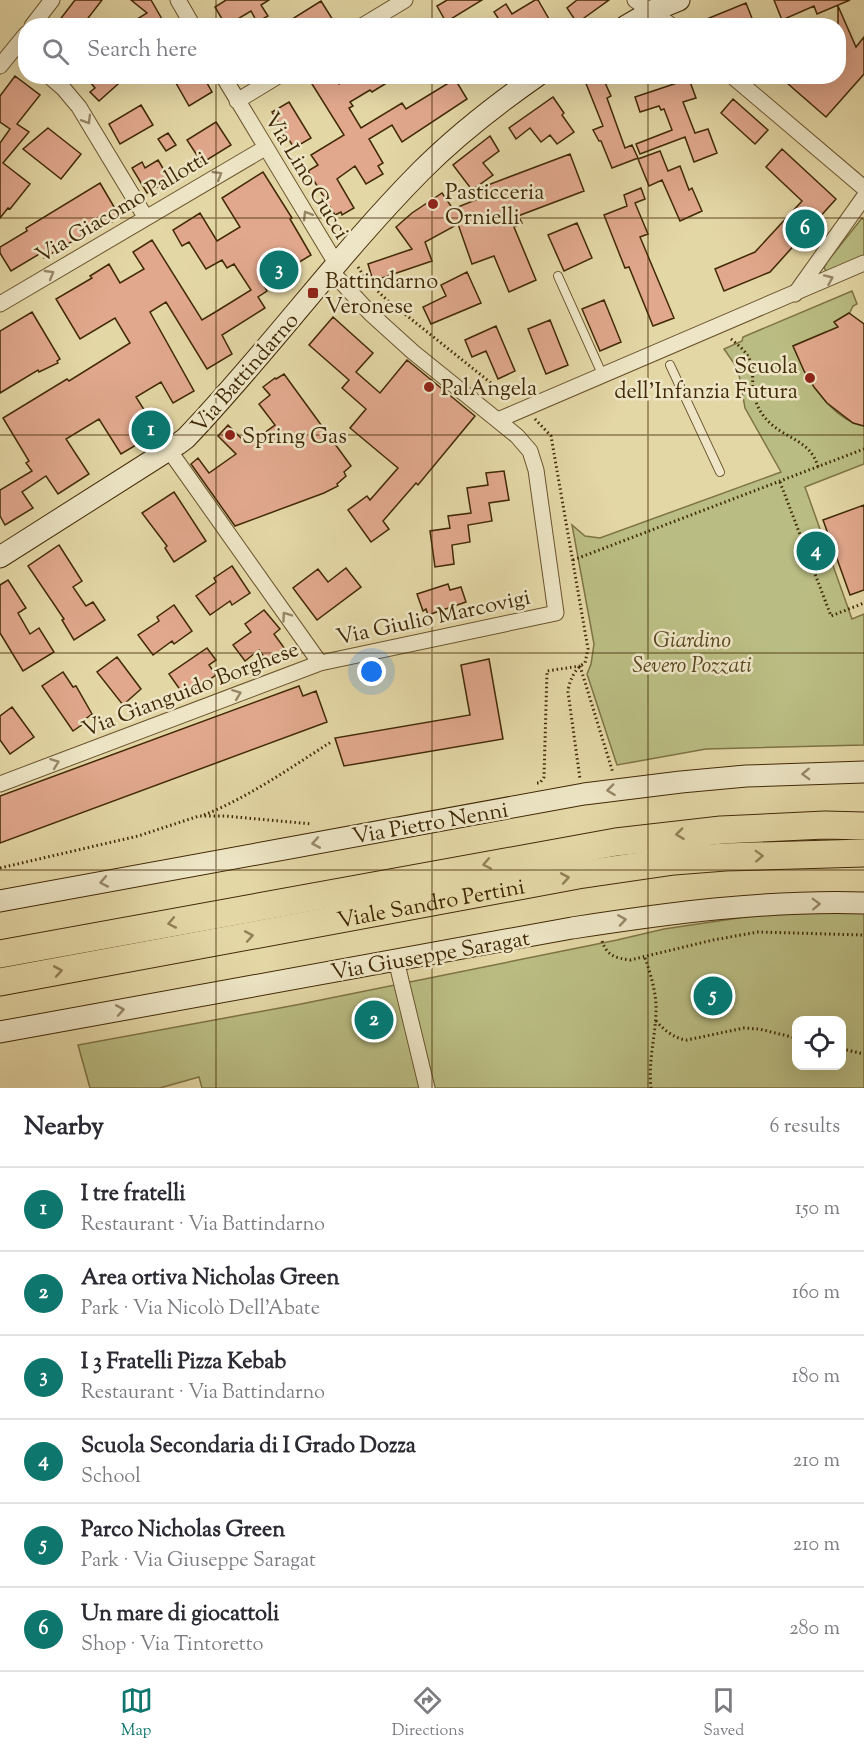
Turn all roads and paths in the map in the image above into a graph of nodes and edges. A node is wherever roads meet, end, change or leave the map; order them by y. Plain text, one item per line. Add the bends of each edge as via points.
1 (52, 0) edge
2 (178, 0) edge
3 (405, 0) edge
4 (680, 0) edge
5 (644, 6) edge
6 (38, 18) edge
7 (188, 18) edge
8 (376, 18) edge
9 (633, 18) edge
10 (661, 18) edge
11 (18, 54) edge
12 (0, 66) edge
13 (58, 84) edge
14 (227, 84) edge
15 (265, 84) edge
16 (526, 84) edge
17 (741, 84) edge
18 (237, 101) junction
19 (265, 147) junction
20 (864, 188) edge
21 (864, 197) edge
22 (146, 218) junction
23 (864, 263) edge
24 (341, 267) junction
25 (558, 276) dead end
26 (795, 294) junction
27 (0, 304) edge
28 (731, 339) dead end
29 (670, 365) dead end
30 (603, 376) junction
31 (510, 398) dead end
32 (498, 420) junction
33 (544, 427) dead end
34 (864, 449) edge
35 (169, 450) junction
36 (818, 467) junction
37 (720, 472) dead end
38 (780, 481) junction
39 (0, 557) edge
40 (573, 560) junction
41 (864, 603) edge
42 (556, 613) joint
43 (320, 663) junction
44 (580, 666) junction
45 (331, 742) dead end
46 (864, 772) edge
47 (614, 777) dead end
48 (580, 780) dead end
49 (0, 784) edge
50 (529, 785) dead end
51 (199, 816) junction
52 (320, 824) dead end
53 (864, 826) edge
54 (864, 853) edge
55 (0, 868) edge
56 (0, 901) edge
57 (864, 903) edge
58 (864, 935) edge
59 (602, 940) dead end
60 (0, 954) edge
61 (645, 958) junction
62 (396, 960) junction
63 (0, 982) edge
64 (656, 1021) junction
65 (0, 1032) edge
66 (792, 1037) edge
67 (846, 1050) edge
68 (864, 1053) edge
69 (427, 1088) edge
70 (651, 1088) edge

1 - 6 street
2 - 7 street
3 - 8 street
4 - 5 street
5 - 9 street
5 - 10 street
11 - 12 street
13 -> 22 street via 79,107
14 - 18 street, Via Lino Gucci
15 - 18 street
16 - 24 street, Via Battindarno via 423,169 385,209
17 - 20 street
18 - 19 street, Via Lino Gucci
22 -> 19 street, Via Giacomo Pallotti
24 -> 19 street, Via Lino Gucci
21 - 26 street
27 -> 22 street, Via Giacomo Pallotti
26 -> 23 street
24 - 31 path via 367,281
24 - 32 street, Via Lino Gucci via 370,314
24 - 35 street, Via Battindarno via 186,438
25 - 30 lane
26 - 30 street
28 - 36 path via 750,360 757,405 762,413 776,428 812,452
29 - 37 lane
30 - 32 street
32 - 42 street, Via Lino Gucci via 524,443 533,459
33 - 40 path via 551,436
34 - 36 path
35 - 39 street, Via Battindarno
43 -> 35 street, Via Gianguido Borghese
36 - 38 path
38 - 40 path
38 - 41 path via 831,616
40 - 44 path via 588,649 585,663
42 - 43 street, Via Giulio Marcovigi
49 -> 43 street, Via Gianguido Borghese
44 - 47 path
44 - 48 path via 568,684 568,692
44 - 50 path via 548,671 544,777 540,783
45 - 51 path via 224,807
46 -> 56 street, Via Pietro Nenni via 746,776 584,794
51 - 52 path
51 - 55 path via 138,836
53 -> 60 highway, Viale Sandro Pertini via 721,830 616,842
63 -> 54 highway, Viale Sandro Pertini via 578,875 725,857
62 -> 57 street, Via Giuseppe Saragat via 660,915 751,906
58 - 61 path via 758,932
59 - 61 path via 604,948 617,958
61 - 64 path via 654,990
65 -> 62 street, Via Giuseppe Saragat
62 - 69 street
64 - 66 path via 684,1040 744,1028
64 - 70 path via 649,1071
67 - 68 path

